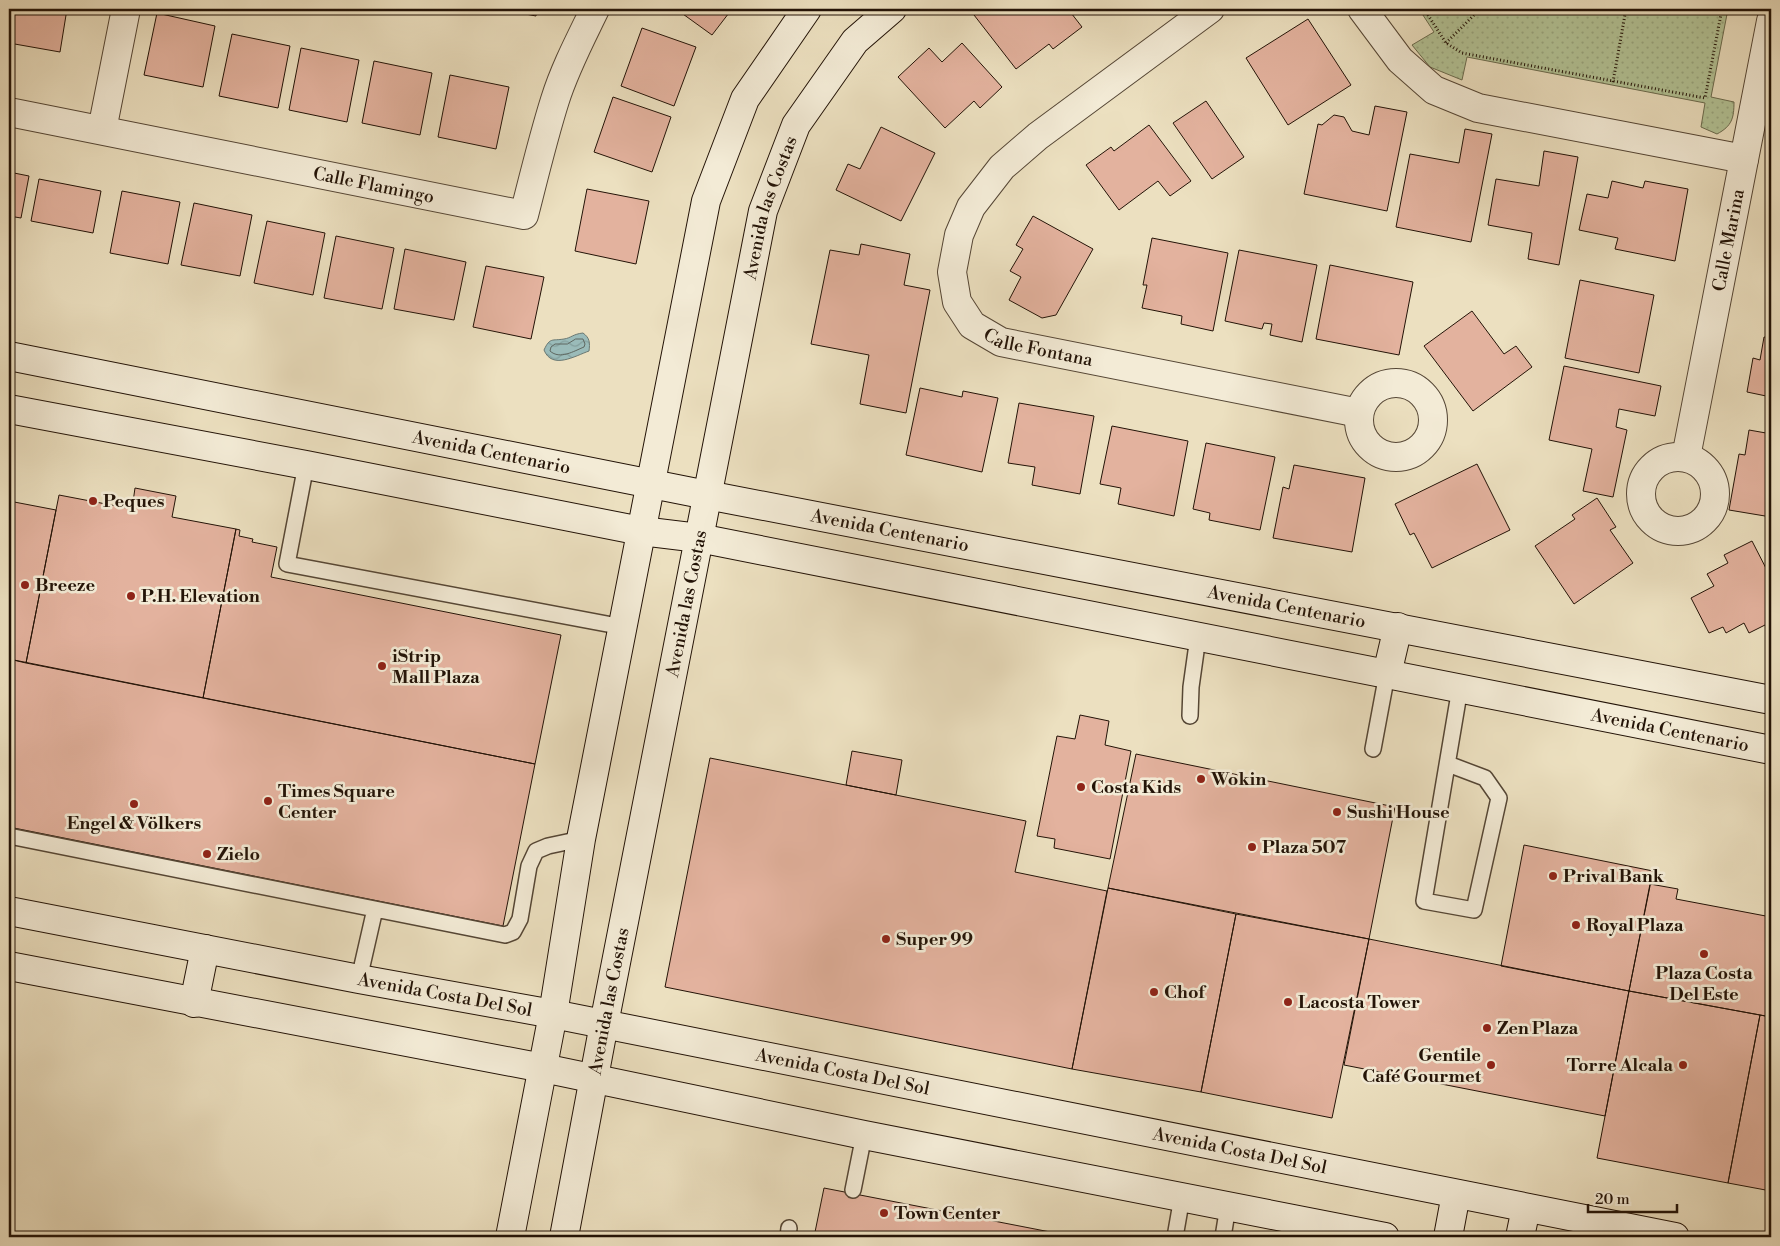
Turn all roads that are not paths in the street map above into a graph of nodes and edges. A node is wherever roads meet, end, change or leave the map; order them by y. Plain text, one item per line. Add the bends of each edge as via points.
1 (126, 9) edge
2 (596, 9) edge
3 (807, 9) edge
4 (892, 9) edge
5 (1210, 9) edge
6 (1362, 9) edge
7 (1771, 22) edge
8 (9, 112) edge
9 (102, 130) junction
10 (1744, 159) junction
11 (9, 356) edge
12 (9, 409) edge
13 (1359, 413) dead end
14 (1686, 457) dead end
15 (306, 465) junction
16 (650, 484) junction
17 (707, 495) junction
18 (641, 532) junction
19 (699, 538) junction
20 (622, 627) junction
21 (1398, 627) junction
22 (1198, 637) junction
23 (1387, 674) junction
24 (1460, 688) junction
25 (1771, 700) edge
26 (1190, 716) dead end
27 (1373, 749) dead end
28 (1771, 750) edge
29 (1448, 764) junction
30 (9, 836) edge
31 (581, 839) junction
32 (375, 908) junction
33 (9, 910) edge
34 (205, 949) junction
35 (9, 966) edge
36 (360, 979) junction
37 (194, 1002) junction
38 (553, 1014) junction
39 (604, 1024) junction
40 (543, 1068) junction
41 (594, 1079) junction
42 (864, 1134) junction
43 (853, 1190) dead end
44 (1456, 1194) junction
45 (1182, 1197) junction
46 (1228, 1206) junction
47 (1526, 1208) junction
48 (1325, 1231) edge
49 (510, 1237) edge
50 (564, 1237) edge
51 (1174, 1237) edge
52 (1222, 1237) edge
53 (1385, 1237) edge
54 (1448, 1237) edge
55 (1520, 1237) edge
56 (1675, 1237) edge

1 - 9 street
2 - 9 street, Calle Flamingo via 556,98 524,215
3 - 16 street via 745,99 706,201
4 - 17 street, Avenida las Costas via 855,41 796,125 762,221
5 - 13 street, Calle Fontana via 1038,136 1002,167 971,207 959,235 952,272 957,302 972,325 1001,342
6 - 10 street via 1400,60 1434,90 1478,108
7 - 10 street, Calle Marina
8 - 9 street, Calle Flamingo
10 - 14 street, Calle Marina
11 - 16 street, Avenida Centenario
12 - 15 street, Avenida Centenario
15 - 18 street, Avenida Centenario
15 - 20 lane via 287,564
16 - 17 street, Avenida Centenario
16 - 18 street
17 - 19 street, Avenida las Costas
17 - 21 street, Avenida Centenario
18 - 19 street, Avenida Centenario
18 - 20 street
19 - 22 street, Avenida Centenario
19 - 39 street, Avenida las Costas
20 - 31 street
21 - 23 street
21 - 25 street, Avenida Centenario
22 - 23 street, Avenida Centenario
22 - 26 lane
23 - 24 street, Avenida Centenario
23 - 27 lane
24 - 28 street, Avenida Centenario
24 - 29 lane
29 - 29 lane via 1424,901 1474,910 1498,798 1485,778
30 - 32 lane
31 - 32 lane via 536,851 529,866 520,919 513,932 505,934
31 - 38 street
32 - 36 lane
33 - 34 street, Avenida Costa Del Sol
34 - 36 street, Avenida Costa Del Sol
34 - 37 street
35 - 37 street
36 - 38 street, Avenida Costa Del Sol
37 - 40 street
38 - 39 street, Avenida Costa Del Sol
38 - 40 street
39 - 41 street, Avenida las Costas
39 - 44 street, Avenida Costa Del Sol
40 - 41 street
40 - 49 street
41 - 42 street
41 - 50 street, Avenida las Costas
42 - 43 lane
42 - 45 street
44 - 47 street, Avenida Costa Del Sol
44 - 54 street
45 - 46 street
45 - 51 lane
46 - 48 street
46 - 52 lane
47 - 55 street
47 - 56 street, Avenida Costa Del Sol
48 - 53 street

